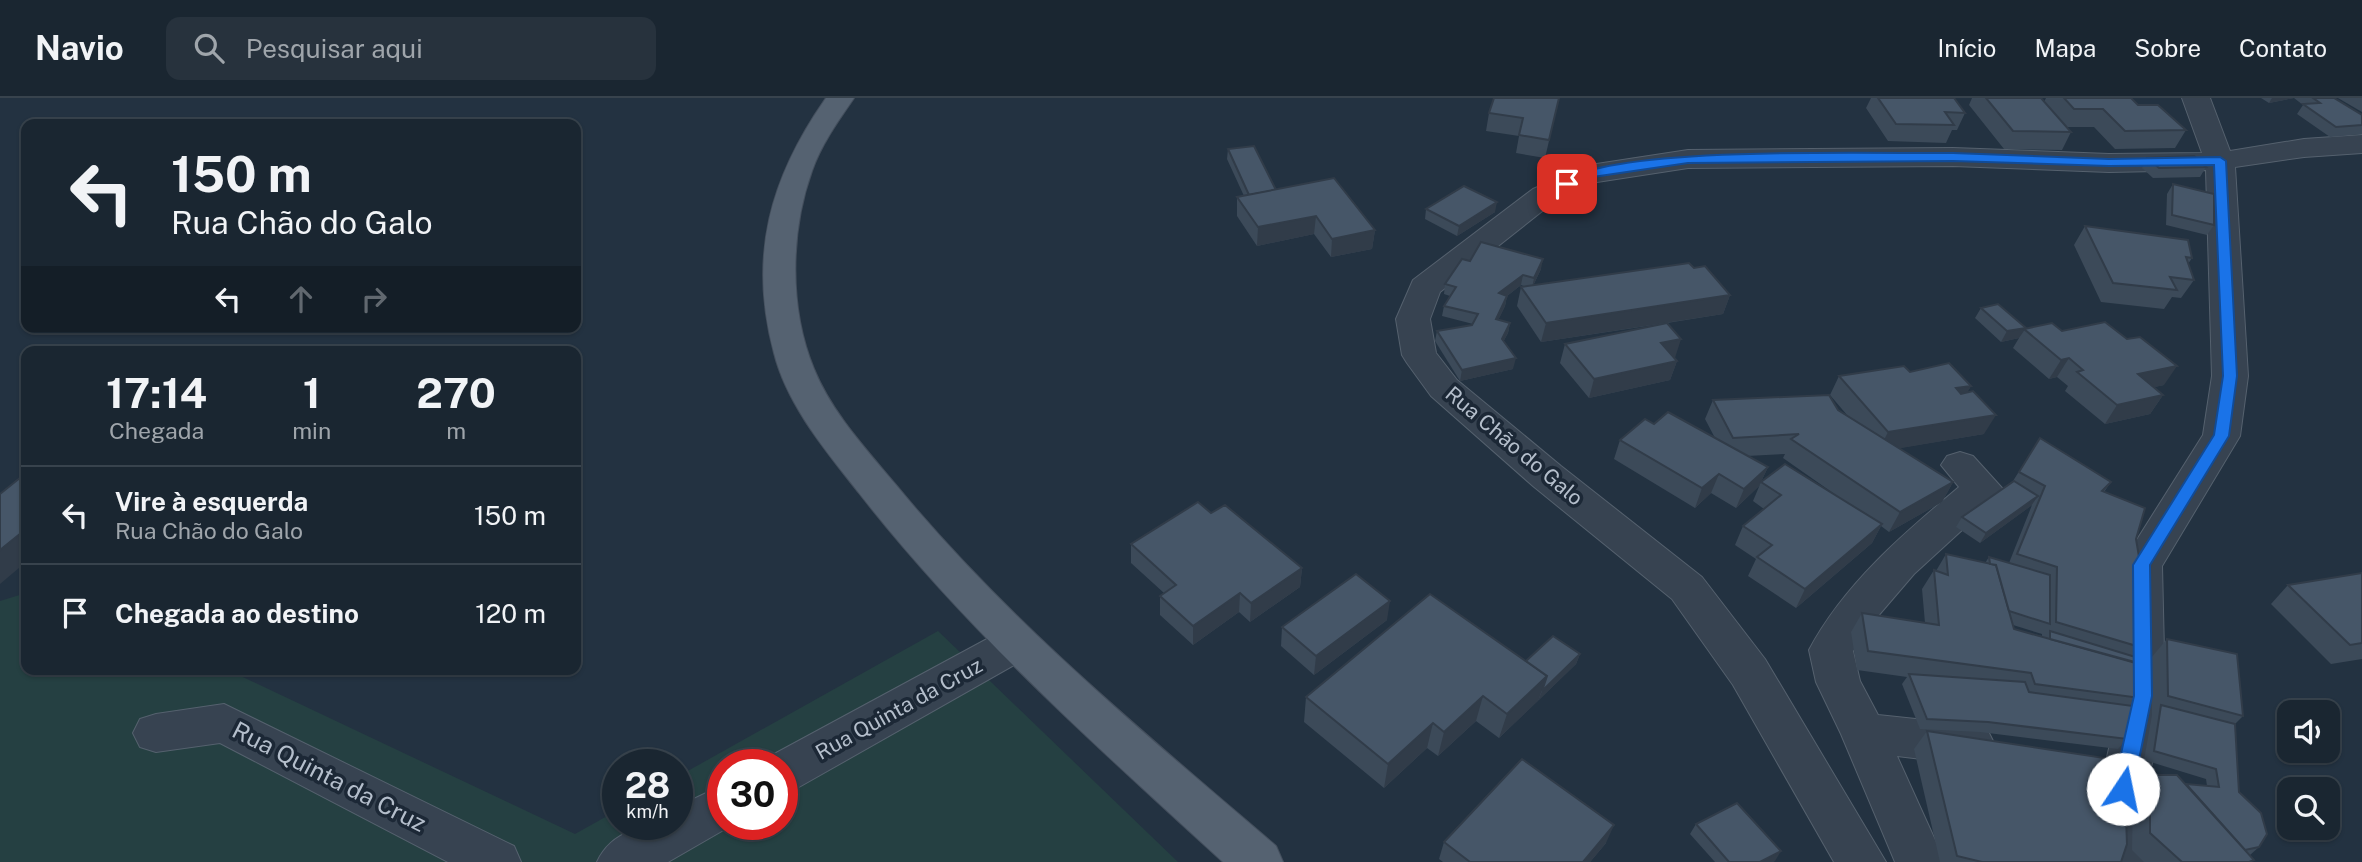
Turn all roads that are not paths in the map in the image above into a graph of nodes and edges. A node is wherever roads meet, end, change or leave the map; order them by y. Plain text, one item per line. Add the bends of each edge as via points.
1 (839, 98) edge
2 (2196, 98) edge
3 (2362, 144) edge
4 (2220, 161) junction
5 (1960, 466) dead end
6 (1015, 644) junction
7 (156, 733) dead end
8 (1864, 733) junction
9 (2017, 751) edge
10 (798, 764) edge
11 (707, 815) edge
12 (496, 862) edge
13 (622, 862) edge
14 (1258, 862) edge
15 (1861, 862) edge
16 (1920, 862) edge
17 (2119, 862) edge

1 - 6 main road via 807,148 787,199 779,282 791,354 824,421 901,522
2 - 4 street
3 - 4 street, Rua Chão do Galo
4 - 15 street, Rua Chão do Galo via 1688,159 1590,174 1544,195 1425,287 1413,319 1419,355 1444,388 1687,588 1749,672
4 - 17 street via 2230,376 2221,436 2141,565 2143,696 2107,761 2118,814
5 - 8 street via 1983,488 1907,553 1830,650 1838,682
6 - 10 street, Rua Quinta da Cruz
6 - 14 main road
7 - 12 street, Rua Quinta da Cruz via 224,723
8 - 9 street
8 - 16 street
11 - 13 street

